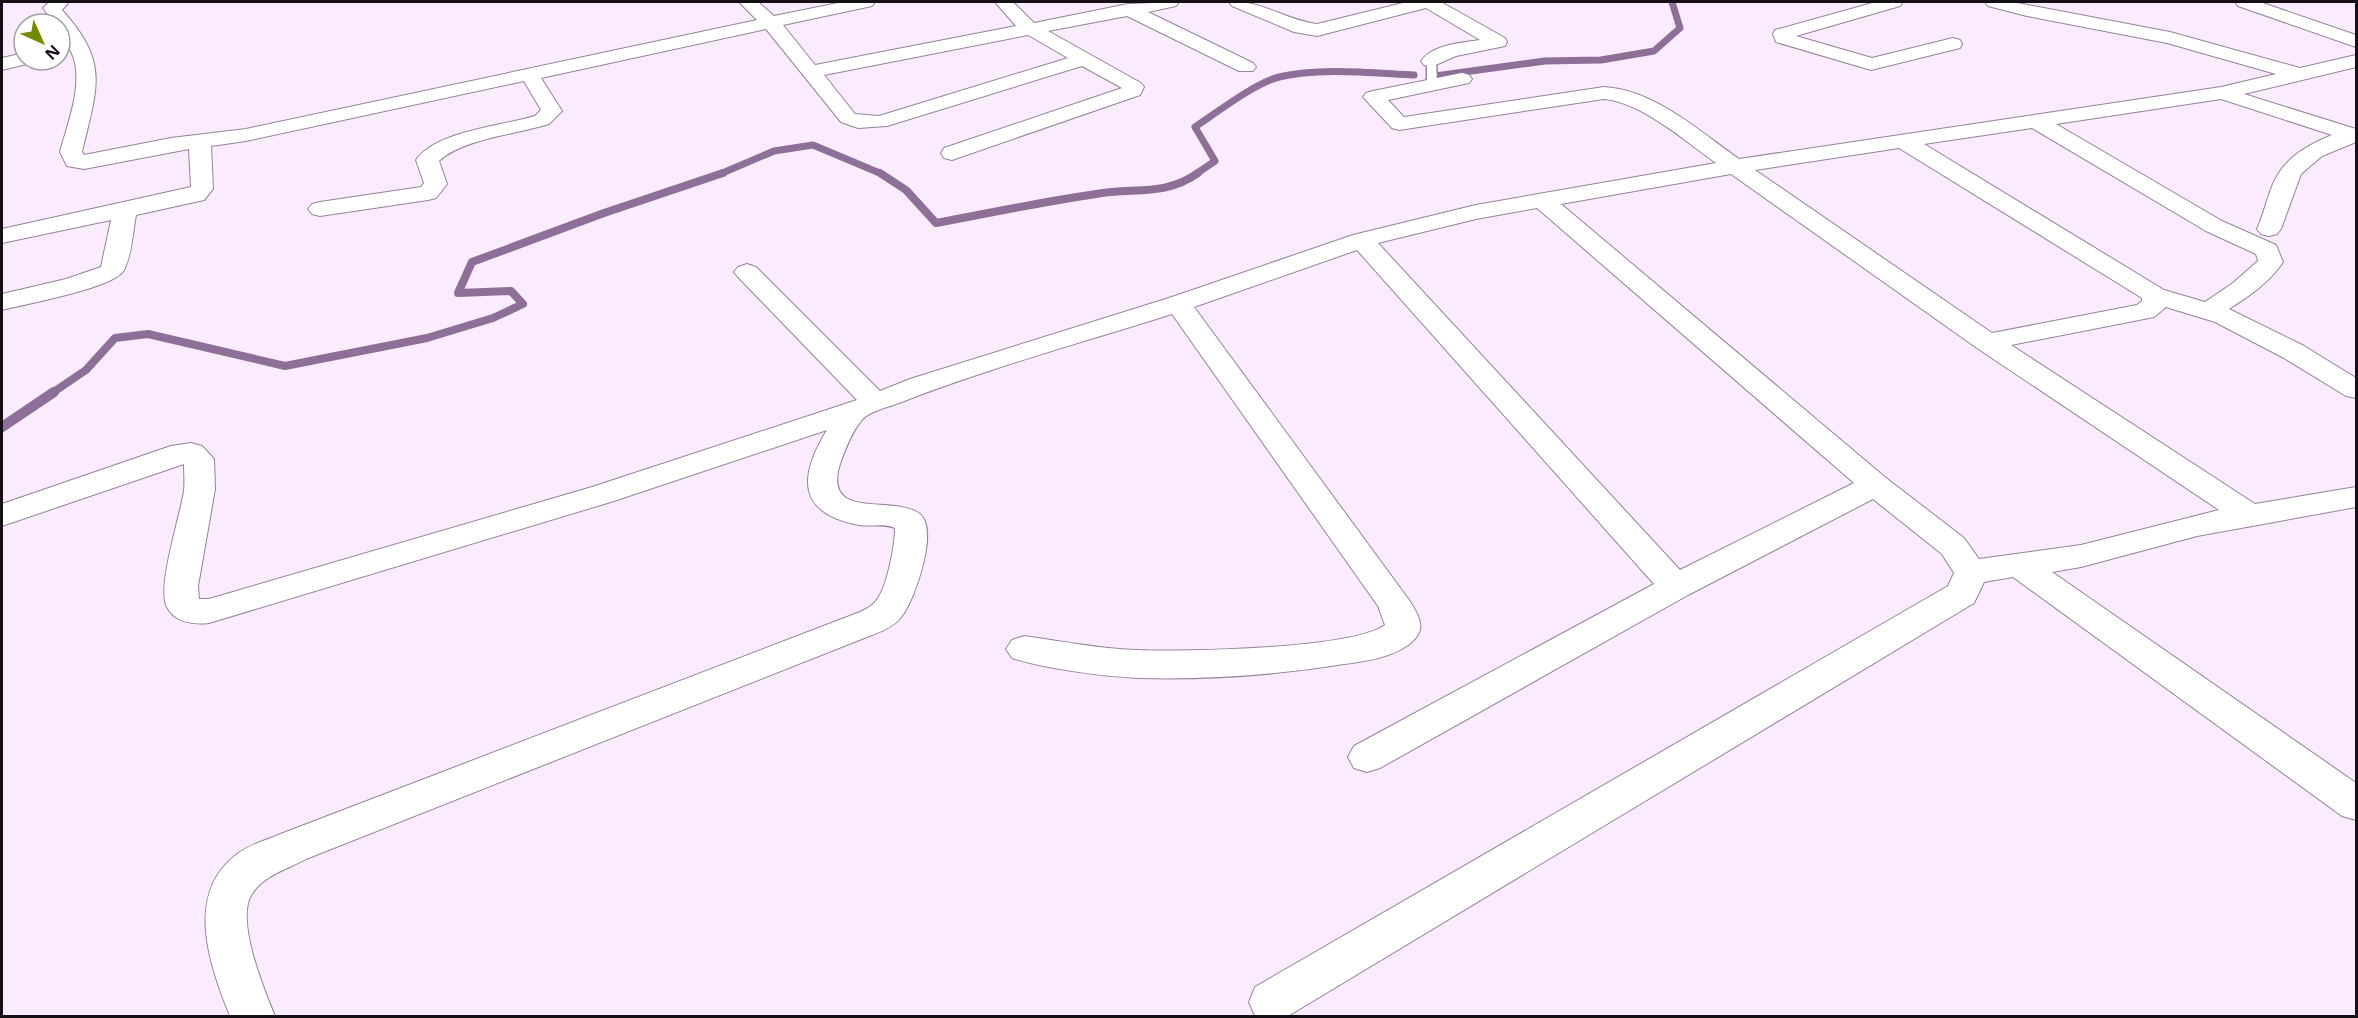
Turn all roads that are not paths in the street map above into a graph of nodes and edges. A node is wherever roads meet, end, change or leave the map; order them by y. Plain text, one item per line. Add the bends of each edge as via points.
1 (60, 2) edge
2 (748, 2) edge
3 (866, 2) edge
4 (1004, 2) edge
5 (1170, 2) edge
6 (1238, 2) edge
7 (1427, 2) edge
8 (1894, 2) edge
9 (1994, 2) edge
10 (2244, 2) edge
11 (2052, 8) edge
12 (1128, 9) junction
13 (770, 21) junction
14 (1028, 28) junction
15 (2356, 41) edge
16 (1953, 44) dead end
17 (81, 48) junction
18 (72, 50) edge
19 (1084, 59) junction
20 (1431, 61) joint
21 (2356, 61) edge
22 (1246, 67) dead end
23 (2323, 70) junction
24 (811, 72) junction
25 (529, 74) junction
26 (2299, 74) junction
27 (1462, 79) dead end
28 (2356, 80) edge
29 (1432, 85) junction
30 (2221, 93) junction
31 (2034, 120) junction
32 (2354, 135) edge
33 (1905, 142) junction
34 (200, 143) junction
35 (952, 153) dead end
36 (1736, 166) junction
37 (1543, 201) junction
38 (320, 209) dead end
39 (125, 210) junction
40 (2269, 229) dead end
41 (2, 236) edge
42 (1362, 240) junction
43 (747, 272) dead end
44 (2155, 295) junction
45 (2, 302) edge
46 (1178, 304) junction
47 (2209, 311) junction
48 (1987, 342) junction
49 (2356, 390) edge
50 (864, 407) junction
51 (1875, 484) junction
52 (2356, 497) edge
53 (2247, 514) junction
54 (2, 515) edge
55 (2019, 565) junction
56 (1971, 572) junction
57 (1676, 587) junction
58 (1024, 649) dead end
59 (1367, 757) dead end
60 (2356, 804) edge
61 (1271, 1002) dead end
62 (252, 1017) edge

1 - 17 street via 52,8 53,12
2 - 13 street
3 - 13 street
4 - 14 street
5 - 12 street
6 - 7 street via 1301,28 1317,30
7 - 20 street via 1497,42 1450,51
8 - 16 street via 1782,34 1783,38 1871,64
9 - 11 street
10 - 15 street
11 - 26 street
12 - 14 street
12 - 22 street
13 - 24 street
13 - 25 street
14 - 19 street
14 - 24 street
17 - 18 street
17 - 34 street via 86,66 84,99 72,152 75,161
19 - 24 street via 868,123 848,118
19 - 35 street via 1134,87 1133,91
20 - 29 lane
21 - 23 street
23 - 26 street
23 - 28 street
25 - 34 street
25 - 38 street via 552,111 542,120 431,153 427,160 436,184 428,193
26 - 30 street
27 - 29 street
29 - 36 street via 1373,98 1399,124 1604,93 1619,94 1636,100
30 - 31 street
30 - 32 street
31 - 33 street
31 - 47 street via 2214,226 2267,250 2271,262 2257,278
32 - 40 street via 2317,150 2297,164 2286,178
33 - 36 street
33 - 44 street
34 - 39 street via 200,193
36 - 37 street
36 - 48 street
37 - 42 street via 1476,212
37 - 51 street
39 - 41 street
39 - 45 street via 110,272
42 - 46 street
42 - 57 street
43 - 50 street
44 - 47 street
44 - 48 street via 2155,304 2145,311
46 - 50 street via 920,385
46 - 58 street via 1390,597 1401,617 1402,630 1397,638 1380,645 1350,651 1189,664 1136,664
47 - 49 street via 2294,352
48 - 53 street
50 - 54 street via 603,494 209,611 189,610 182,603 181,594 200,489 199,459 195,454 171,456
50 - 62 street via 827,456 819,478 827,498 838,507 858,514 896,516 911,524 899,583 889,609 840,634 292,847 249,868 230,892 225,909 233,967
51 - 56 street via 1953,546
51 - 57 street
52 - 53 street
53 - 55 street via 2080,556
55 - 56 street
55 - 60 street
56 - 61 street via 1962,594
57 - 59 street

